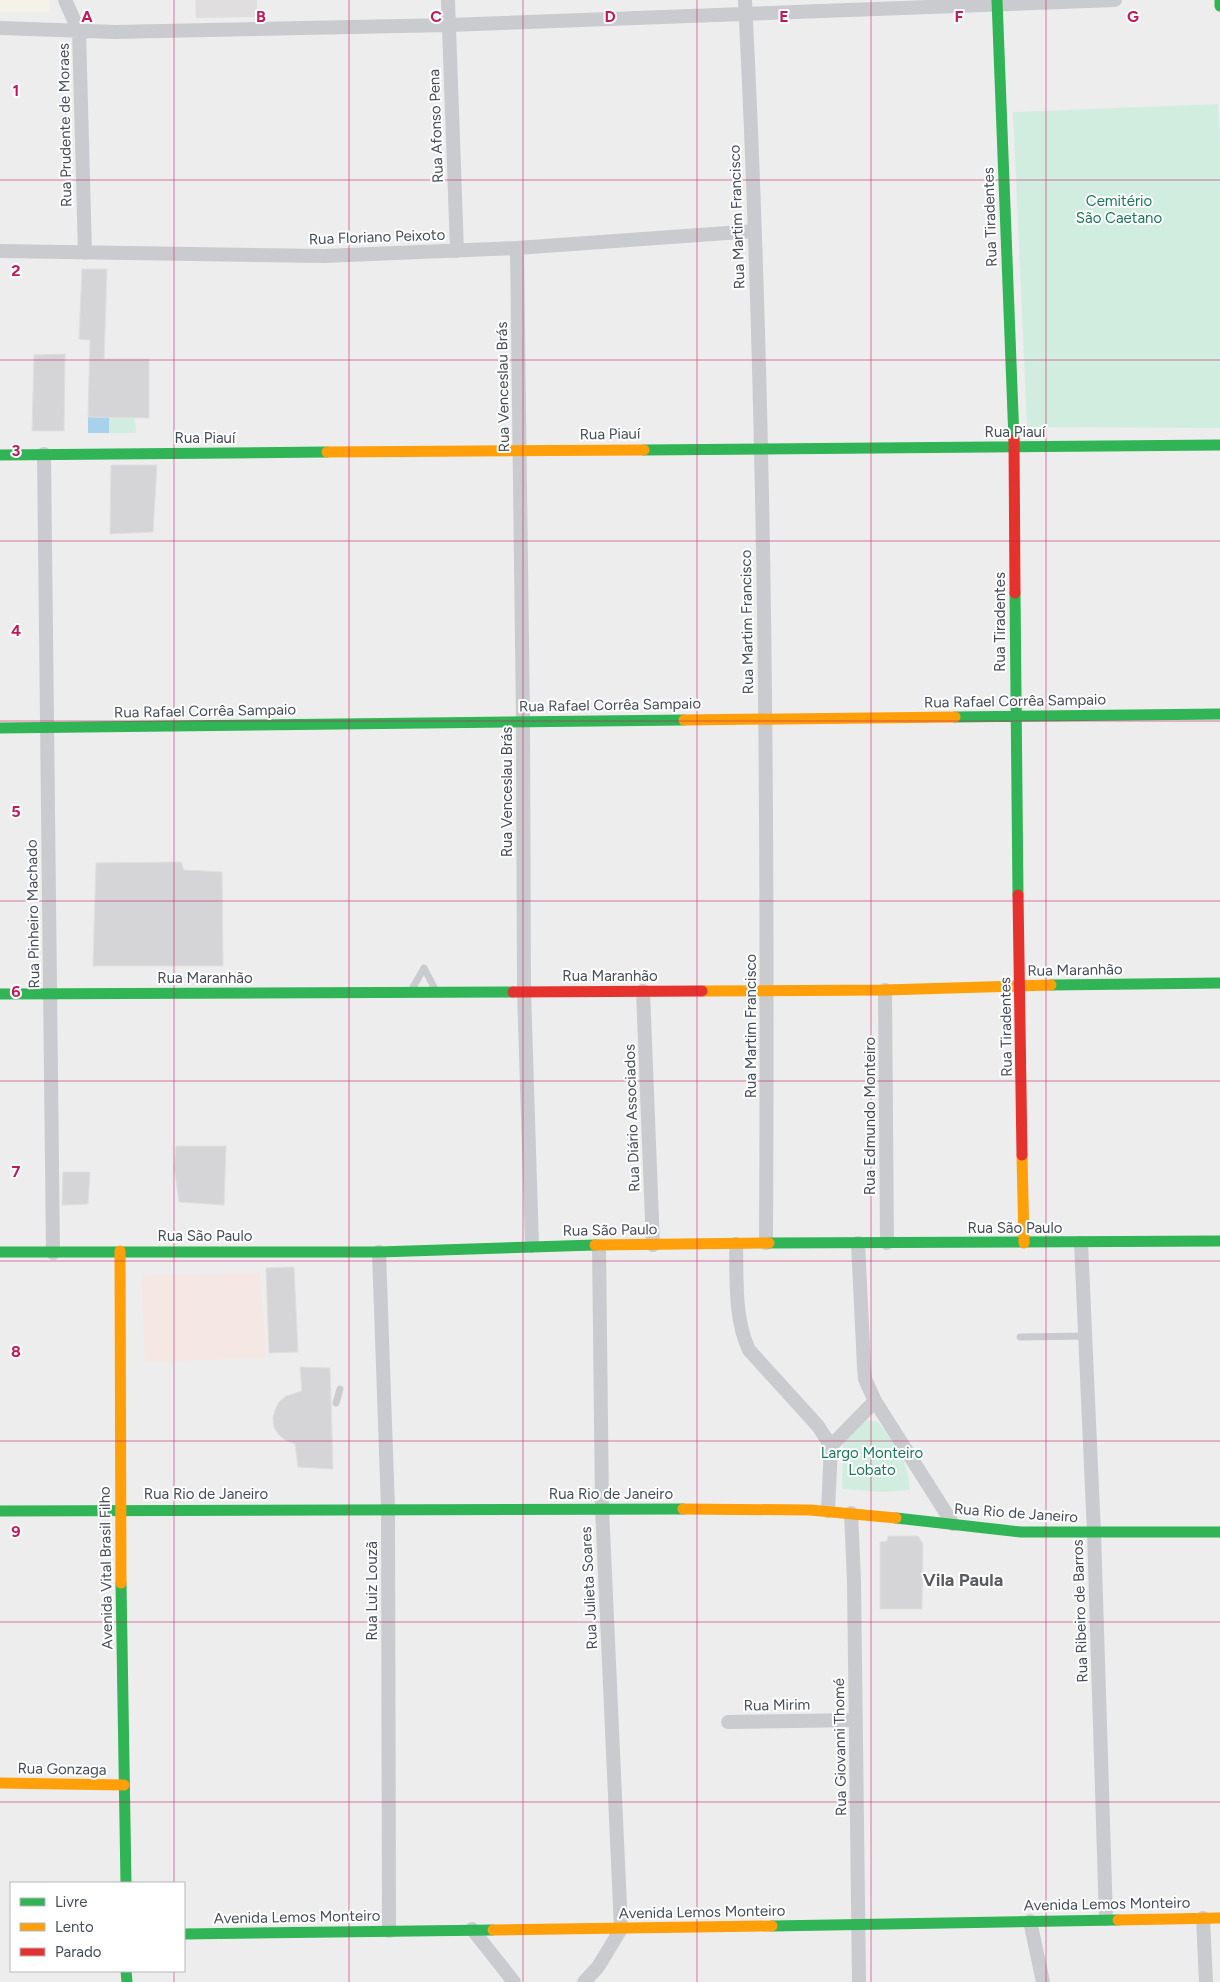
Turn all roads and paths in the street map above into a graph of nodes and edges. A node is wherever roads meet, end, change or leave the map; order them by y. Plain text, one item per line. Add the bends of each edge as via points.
1 (65, 0) edge
2 (448, 0) edge
3 (1115, 0) edge
4 (1220, 0) edge
5 (997, 3) edge
6 (1220, 6) edge
7 (745, 7) edge
8 (449, 25) junction
9 (0, 28) edge
10 (79, 31) junction
11 (755, 231) junction
12 (517, 248) junction
13 (0, 250) edge
14 (457, 251) junction
15 (85, 253) junction
16 (1220, 445) edge
17 (1014, 447) junction
18 (760, 448) junction
19 (520, 450) junction
20 (44, 454) junction
21 (0, 455) edge
22 (1220, 714) edge
23 (1015, 716) junction
24 (764, 718) junction
25 (524, 721) junction
26 (0, 728) edge
27 (47, 728) junction
28 (1220, 983) edge
29 (1020, 985) junction
30 (767, 989) junction
31 (885, 990) junction
32 (524, 991) junction
33 (643, 991) junction
34 (411, 992) junction
35 (436, 992) junction
36 (0, 994) edge
37 (51, 994) junction
38 (1220, 1241) edge
39 (766, 1243) junction
40 (858, 1243) junction
41 (887, 1243) junction
42 (1024, 1243) junction
43 (1081, 1243) junction
44 (736, 1244) junction
45 (653, 1245) junction
46 (532, 1246) junction
47 (598, 1246) junction
48 (120, 1251) junction
49 (0, 1252) edge
50 (379, 1252) junction
51 (53, 1253) junction
52 (1086, 1336) junction
53 (1020, 1337) dead end
54 (340, 1389) dead end
55 (875, 1401) junction
56 (336, 1403) dead end
57 (831, 1446) junction
58 (602, 1508) junction
59 (388, 1509) junction
60 (120, 1510) junction
61 (0, 1511) edge
62 (828, 1511) junction
63 (851, 1513) junction
64 (952, 1524) junction
65 (1220, 1532) edge
66 (1094, 1533) junction
67 (856, 1720) junction
68 (728, 1722) dead end
69 (0, 1783) edge
70 (124, 1785) junction
71 (126, 1882) edge
72 (1203, 1918) junction
73 (1220, 1918) edge
74 (1106, 1919) junction
75 (1030, 1921) junction
76 (858, 1924) junction
77 (472, 1929) junction
78 (621, 1929) junction
79 (389, 1931) junction
80 (185, 1934) edge
81 (514, 1982) edge
82 (584, 1982) edge
83 (859, 1982) edge
84 (1043, 1982) edge
85 (1206, 1982) edge

1 - 10 street, Rua Prudente de Moraes
2 - 8 street, Rua Afonso Pena
3 - 5 street
4 - 6 street
5 - 7 street
5 - 17 street, Rua Tiradentes
7 - 8 street
7 - 11 street, Rua Martim Francisco
8 - 10 street
8 - 14 street, Rua Afonso Pena
9 - 10 street
10 - 15 street, Rua Prudente de Moraes
11 - 12 street, Rua Floriano Peixoto
11 - 18 street, Rua Martim Francisco
12 - 14 street, Rua Floriano Peixoto
12 - 19 street, Rua Venceslau Brás
13 - 15 street, Rua Floriano Peixoto
14 - 15 street, Rua Floriano Peixoto via 324,256
16 - 17 street, Rua Piauí
17 - 18 street, Rua Piauí
17 - 23 street, Rua Tiradentes
18 - 19 street, Rua Piauí
18 - 24 street, Rua Martim Francisco
19 - 20 street, Rua Piauí
19 - 25 street, Rua Venceslau Brás
20 - 21 street, Rua Piauí
20 - 27 street, Rua Pinheiro Machado
22 - 23 street, Rua Rafael Corrêa Sampaio
23 - 24 street, Rua Rafael Corrêa Sampaio
23 - 29 street, Rua Tiradentes
24 - 25 street, Rua Rafael Corrêa Sampaio
24 - 30 street, Rua Martim Francisco
25 - 27 street, Rua Rafael Corrêa Sampaio
25 - 32 street, Rua Venceslau Brás
26 - 27 street, Rua Rafael Corrêa Sampaio
27 - 37 street, Rua Pinheiro Machado
28 - 29 street, Rua Maranhão
29 - 31 street, Rua Maranhão
29 - 42 street, Rua Tiradentes
30 - 31 street, Rua Maranhão
30 - 33 street, Rua Maranhão
30 - 39 street, Rua Martim Francisco
31 - 41 street, Rua Edmundo Monteiro
32 - 33 street, Rua Maranhão
32 - 35 street, Rua Maranhão
32 - 46 street, Rua Venceslau Brás
33 - 45 street, Rua Diário Associados
34 - 35 street, Rua Maranhão
34 - 35 lane via 424,968
34 - 37 street, Rua Maranhão
36 - 37 street, Rua Maranhão
37 - 51 street, Rua Pinheiro Machado
38 - 43 street, Rua São Paulo
39 - 40 street, Rua São Paulo
39 - 44 street, Rua São Paulo
40 - 41 street, Rua São Paulo
40 - 55 street via 865,1379
41 - 42 street, Rua São Paulo
42 - 43 street, Rua São Paulo
43 - 52 street, Rua Ribeiro de Barros
44 - 45 street, Rua São Paulo
44 - 57 street via 739,1321 745,1342 822,1430
45 - 47 street, Rua São Paulo
46 - 47 street, Rua São Paulo
46 - 50 street, Rua São Paulo
47 - 58 street, Rua Julieta Soares
48 - 50 street, Rua São Paulo
48 - 51 street, Rua São Paulo
48 - 60 street, Avenida Vital Brasil Filho
49 - 51 street, Rua São Paulo
50 - 59 street, Rua Luiz Louzã
52 - 53 lane
52 - 66 street, Rua Ribeiro de Barros
54 - 56 lane
55 - 57 street
55 - 64 street
57 - 62 street
58 - 59 street, Rua Rio de Janeiro
58 - 62 street, Rua Rio de Janeiro
58 - 78 street, Rua Julieta Soares
59 - 60 street, Rua Rio de Janeiro
59 - 79 street, Rua Luiz Louzã
60 - 61 street, Rua Rio de Janeiro
60 - 70 street, Avenida Vital Brasil Filho
62 - 63 street, Rua Rio de Janeiro
63 - 64 street, Rua Rio de Janeiro
63 - 67 street, Rua Giovanni Thomé
64 - 66 street, Rua Rio de Janeiro via 1022,1532
65 - 66 street, Rua Rio de Janeiro
66 - 74 street, Rua Ribeiro de Barros
67 - 68 street, Rua Mirim
67 - 76 street, Rua Giovanni Thomé
69 - 70 street, Rua Gonzaga
70 - 71 street, Avenida Vital Brasil Filho
72 - 73 street, Avenida Lemos Monteiro
72 - 74 street, Avenida Lemos Monteiro
72 - 85 street
74 - 75 street, Avenida Lemos Monteiro
75 - 76 street, Avenida Lemos Monteiro
75 - 84 street
76 - 78 street, Avenida Lemos Monteiro
76 - 83 street, Rua Giovanni Thomé
77 - 78 street, Avenida Lemos Monteiro
77 - 79 street, Avenida Lemos Monteiro
77 - 81 street
78 - 82 street via 598,1967
79 - 80 street, Avenida Lemos Monteiro

